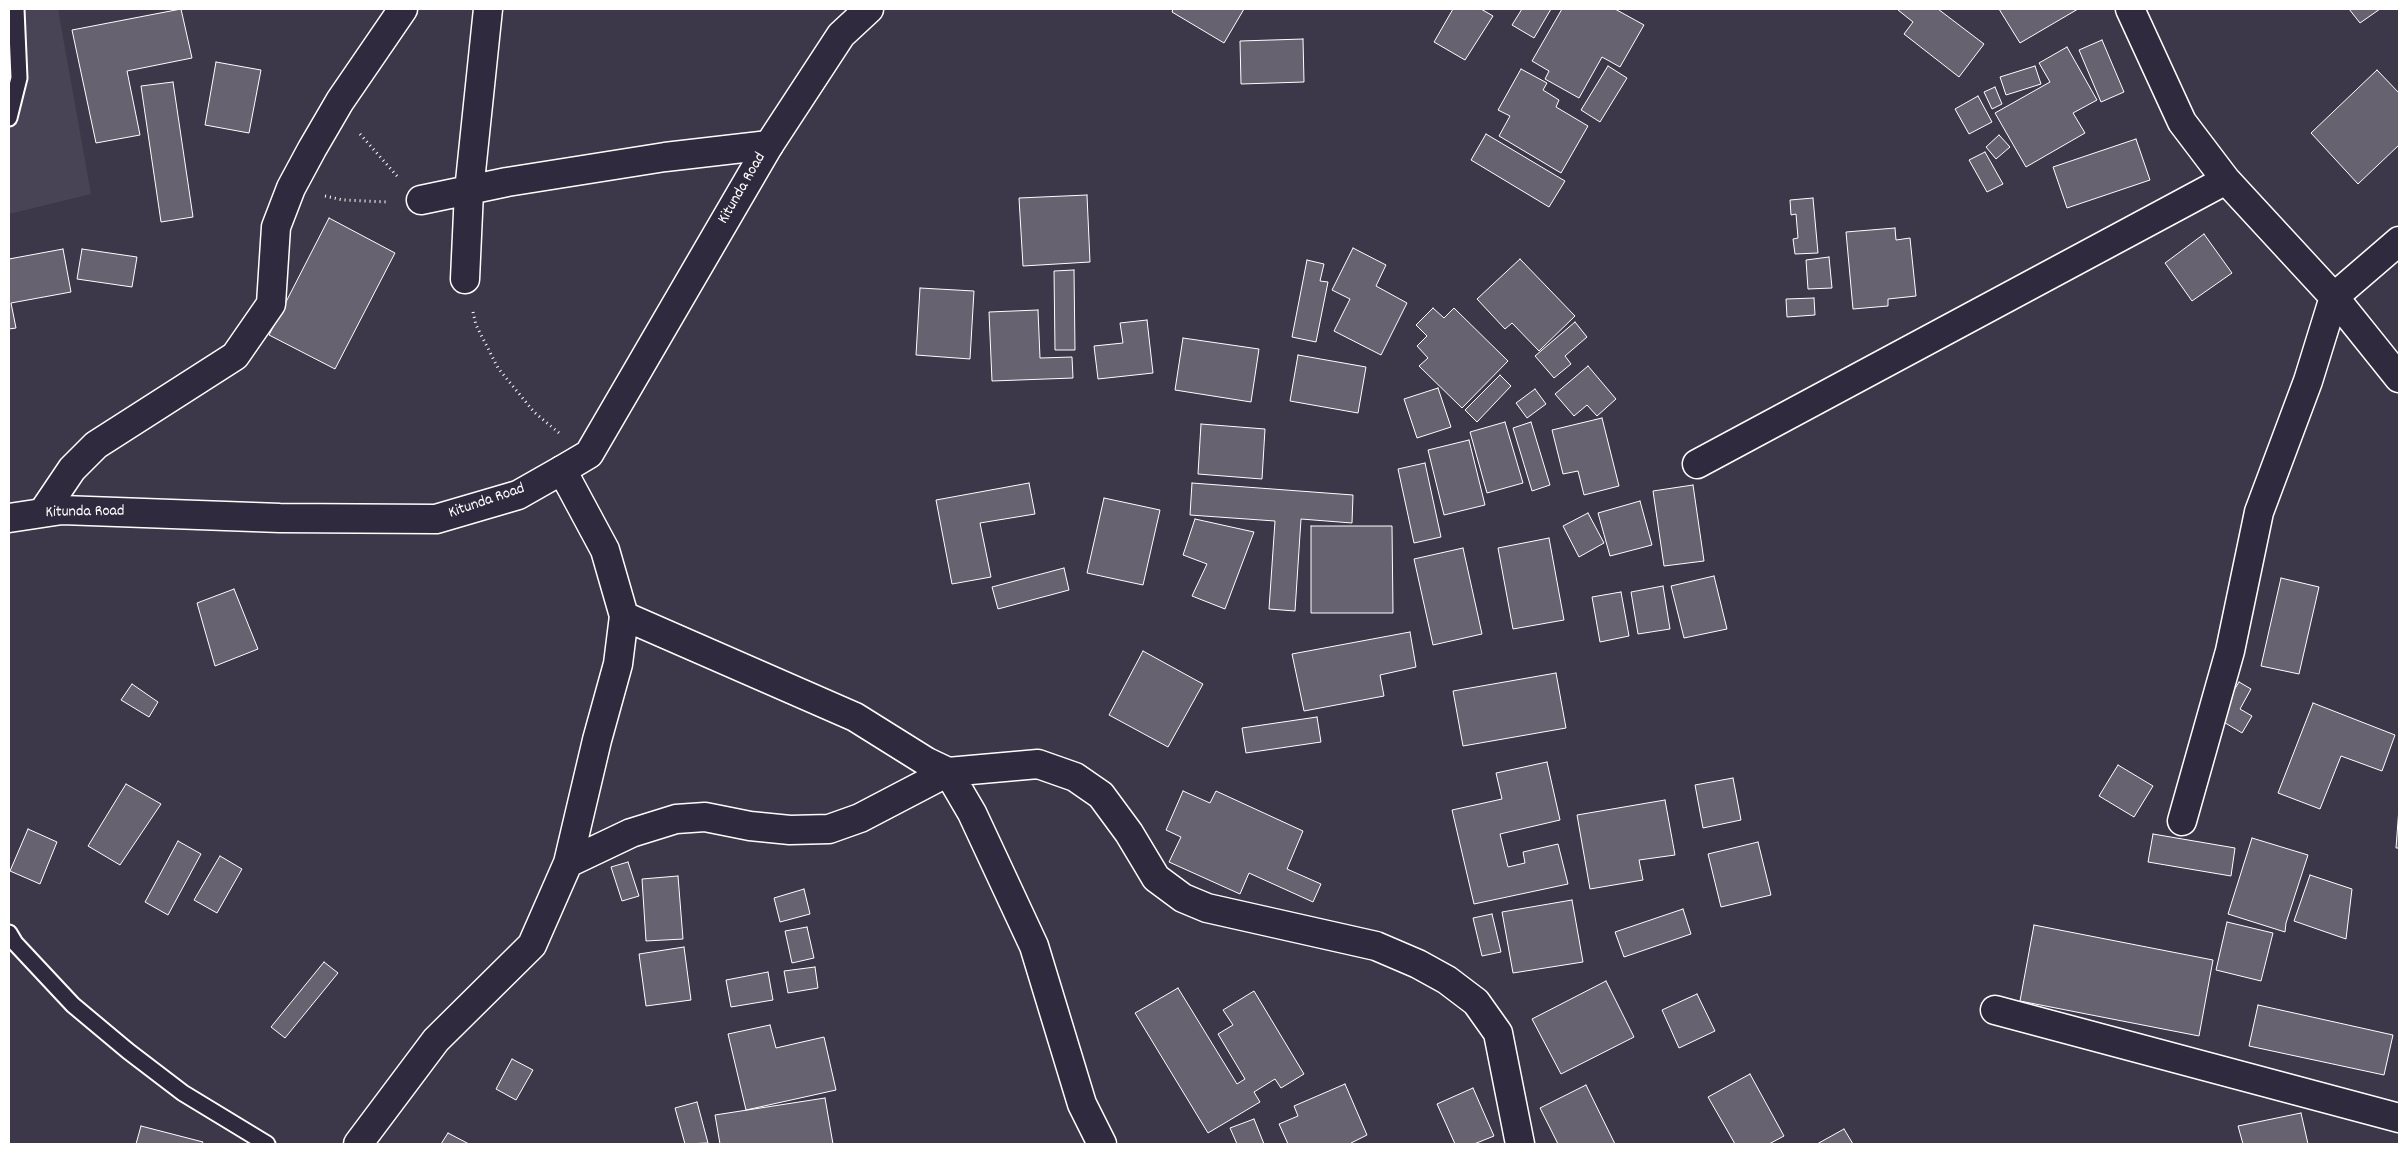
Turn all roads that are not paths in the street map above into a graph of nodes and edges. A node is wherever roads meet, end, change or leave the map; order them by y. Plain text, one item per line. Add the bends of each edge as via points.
1 (16, 9) edge
2 (403, 9) edge
3 (488, 9) edge
4 (869, 9) edge
5 (2130, 9) edge
6 (9, 118) edge
7 (768, 145) junction
8 (2226, 180) junction
9 (469, 191) junction
10 (421, 200) road end
11 (2399, 241) edge
12 (465, 279) dead end
13 (2334, 297) junction
14 (2399, 378) edge
15 (1697, 464) dead end
16 (562, 470) junction
17 (43, 512) junction
18 (9, 518) edge
19 (624, 616) junction
20 (948, 772) junction
21 (2182, 821) dead end
22 (568, 864) junction
23 (9, 932) edge
24 (1996, 1010) dead end
25 (1082, 1104) junction
26 (2399, 1118) edge
27 (267, 1144) edge
28 (358, 1144) edge
29 (1083, 1144) edge
30 (1102, 1144) edge
31 (1520, 1144) edge

1 - 6 lane via 20,78
2 - 17 street via 340,102 291,188 276,227 271,304 235,356 96,445 72,469
3 - 9 street
4 - 7 street, Kitunda Road via 841,36
5 - 8 street via 2182,122
7 - 9 street via 665,157
7 - 16 street, Kitunda Road via 589,454
8 - 13 street
8 - 15 street
9 - 10 street
9 - 12 street
11 - 13 street
13 - 14 street
13 - 21 street via 2308,381 2259,512 2230,651
16 - 17 street, Kitunda Road via 518,495 436,520
16 - 19 street via 605,550
17 - 18 street, Kitunda Road
19 - 20 street via 855,717 926,762
19 - 22 street via 618,664
20 - 22 street via 860,818 829,829 790,830 705,817 676,819 631,833
20 - 25 street via 972,813 1034,946
20 - 31 street via 1038,764 1074,776 1101,795 1156,878 1183,898 1207,908 1376,946 1447,980 1476,1002 1498,1033
22 - 28 street via 532,945 436,1040
23 - 27 lane via 15,943 73,1005 128,1051 183,1093
24 - 26 street
25 - 29 street
25 - 30 street

